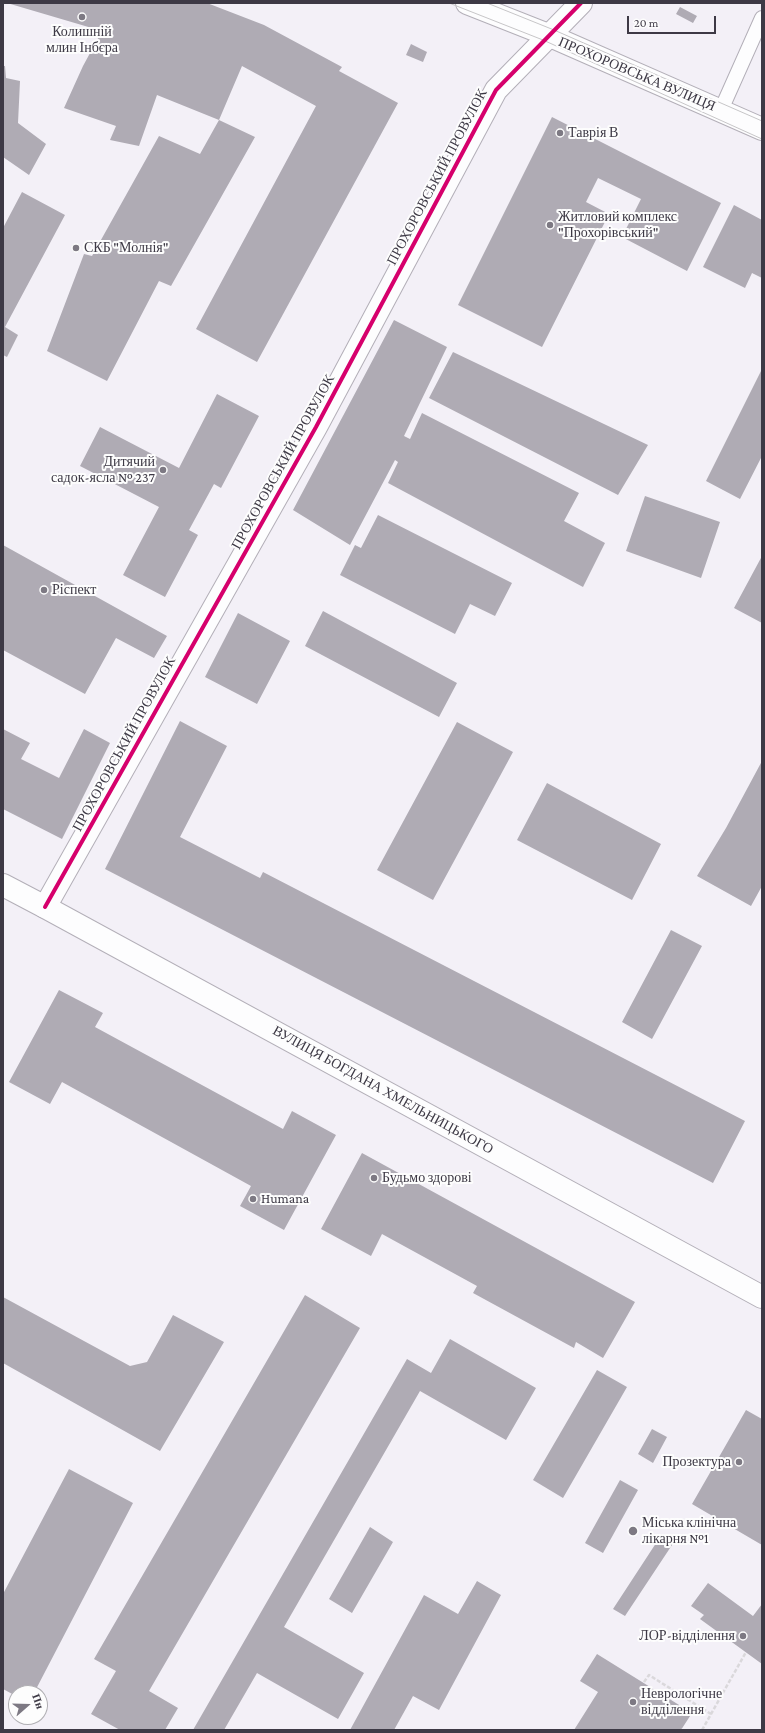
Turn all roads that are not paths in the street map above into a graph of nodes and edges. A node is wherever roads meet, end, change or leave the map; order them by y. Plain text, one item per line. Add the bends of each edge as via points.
1 (467, 3) edge
2 (581, 3) edge
3 (762, 18) edge
4 (548, 35) junction
5 (721, 110) junction
6 (762, 129) edge
7 (3, 885) edge
8 (45, 907) junction
9 (762, 1297) edge

1 - 4 main road, ПРОХОРОВСЬКА ВУЛИЦЯ
2 - 4 main road, ПРОХОРОВСЬКИЙ ПРОВУЛОК
3 - 5 lane
4 - 5 main road, ПРОХОРОВСЬКА ВУЛИЦЯ
4 - 8 main road, ПРОХОРОВСЬКИЙ ПРОВУЛОК via 496,90 316,427
5 - 6 main road, ПРОХОРОВСЬКА ВУЛИЦЯ
7 - 8 main road, ВУЛИЦЯ БОГДАНА ХМЕЛЬНИЦЬКОГО
8 - 9 main road, ВУЛИЦЯ БОГДАНА ХМЕЛЬНИЦЬКОГО

